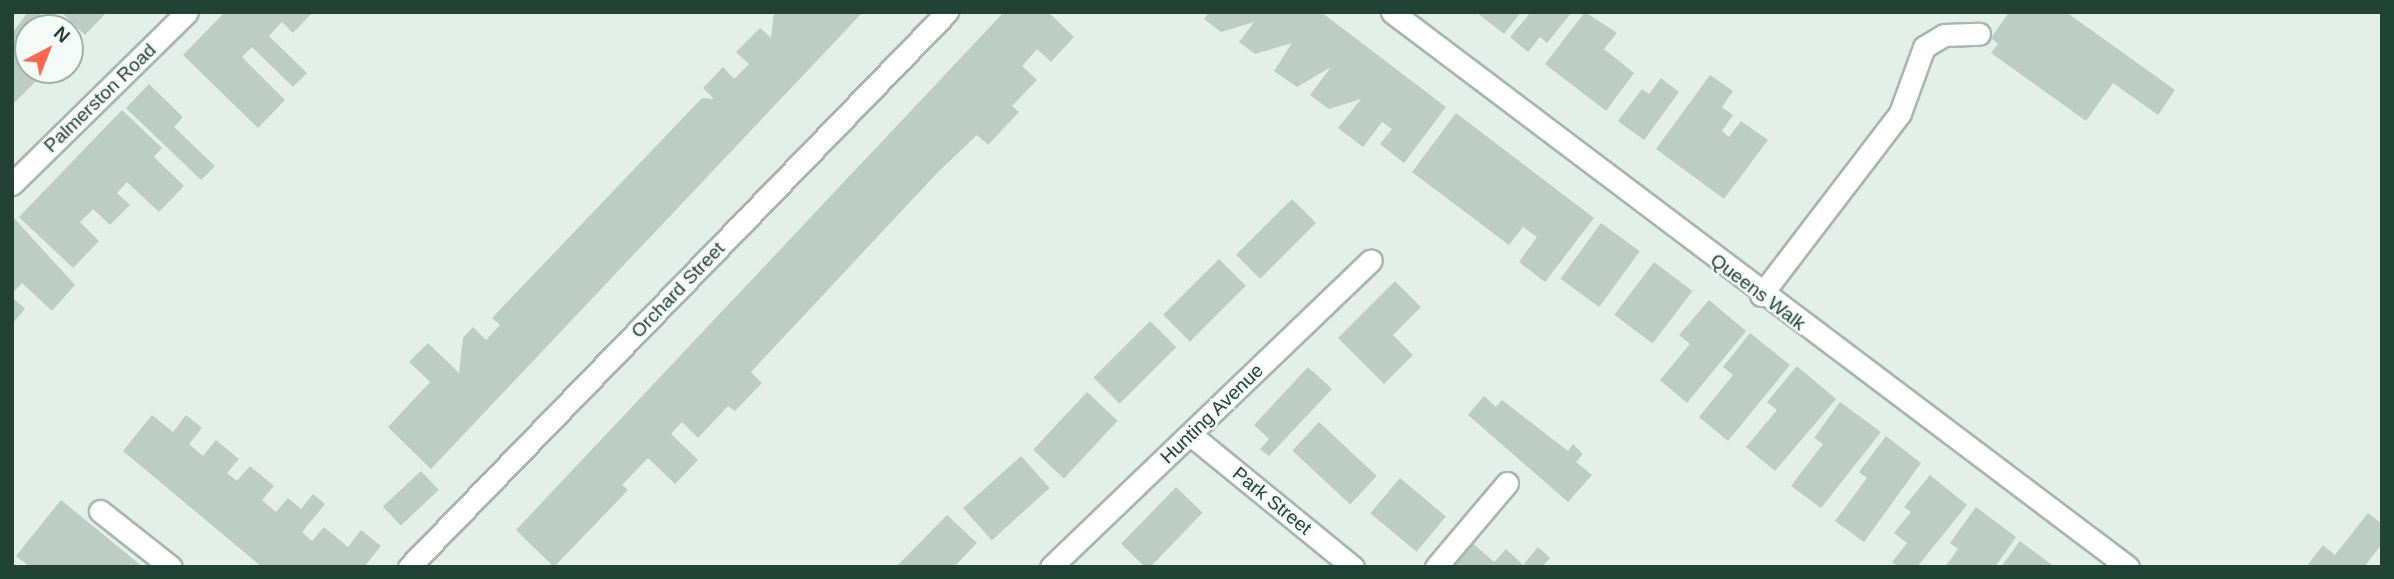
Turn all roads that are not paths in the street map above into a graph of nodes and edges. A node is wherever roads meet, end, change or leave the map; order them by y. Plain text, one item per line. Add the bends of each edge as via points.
1 (187, 12) edge
2 (947, 12) edge
3 (1392, 12) edge
4 (1979, 34) dead end
5 (12, 184) edge
6 (1371, 260) dead end
7 (1761, 295) junction
8 (1191, 435) junction
9 (1507, 483) dead end
10 (100, 511) dead end
11 (171, 567) edge
12 (408, 567) edge
13 (1051, 567) edge
14 (1353, 567) edge
15 (1436, 567) edge
16 (2128, 567) edge

1 - 5 street, Palmerston Road
2 - 12 street, Orchard Street
3 - 7 street, Queens Walk
4 - 7 street via 1944,35 1924,47 1900,113
6 - 8 street, Hunting Avenue
7 - 16 street, Queens Walk
8 - 13 street, Hunting Avenue
8 - 14 street, Park Street
9 - 15 street
10 - 11 street

